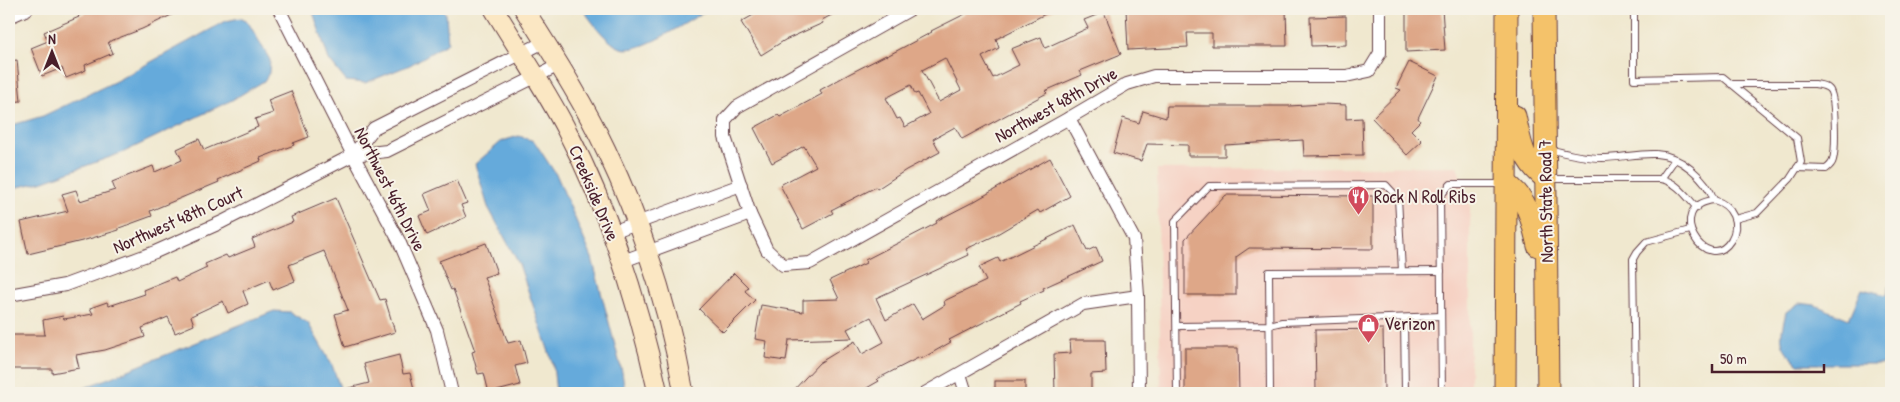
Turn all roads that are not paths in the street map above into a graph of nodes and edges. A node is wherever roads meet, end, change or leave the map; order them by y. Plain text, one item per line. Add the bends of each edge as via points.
1 (26, 9) edge
2 (279, 9) edge
3 (494, 9) edge
4 (524, 9) edge
5 (911, 9) edge
6 (1380, 9) edge
7 (1507, 9) edge
8 (1544, 9) edge
9 (1634, 9) edge
10 (9, 17) edge
11 (544, 42) junction
12 (520, 52) junction
13 (559, 65) junction
14 (536, 77) junction
15 (1507, 79) junction
16 (1731, 84) junction
17 (1069, 118) junction
18 (1546, 148) junction
19 (353, 154) junction
20 (1675, 160) junction
21 (1797, 168) junction
22 (1546, 179) junction
23 (1661, 179) junction
24 (1506, 184) junction
25 (741, 185) junction
26 (1714, 200) junction
27 (1696, 208) junction
28 (750, 214) junction
29 (1735, 219) junction
30 (636, 224) junction
31 (1690, 230) junction
32 (612, 232) junction
33 (647, 253) junction
34 (623, 261) junction
35 (1402, 271) junction
36 (1441, 271) junction
37 (1547, 288) junction
38 (9, 295) edge
39 (1138, 296) junction
40 (1442, 316) junction
41 (1404, 318) junction
42 (1269, 325) junction
43 (1176, 326) junction
44 (960, 374) junction
45 (452, 393) edge
46 (658, 393) edge
47 (684, 393) edge
48 (924, 393) edge
49 (966, 393) edge
50 (1139, 393) edge
51 (1177, 393) edge
52 (1270, 393) edge
53 (1405, 393) edge
54 (1442, 393) edge
55 (1505, 393) edge
56 (1548, 393) edge
57 (1635, 393) edge

1 - 10 street
2 - 19 street, Northwest 46th Drive
3 - 12 street, Creekside Drive
4 - 11 street, Creekside Drive
5 - 25 street via 737,107 725,120 725,137
6 - 17 street, Northwest 48th Drive via 1380,54 1369,71 1346,76 1154,76 1127,84
7 - 15 main road
8 - 18 main road, North State Road 7
9 - 16 lane via 1634,79 1723,77
11 - 12 street, Northwest 48th Court
11 - 13 street, Creekside Drive
12 - 14 street, Creekside Drive
12 - 19 street, Northwest 48th Court via 374,128
13 - 14 street, Northwest 48th Court
13 - 30 street, Creekside Drive via 606,150
14 - 19 street, Northwest 48th Court via 387,151
14 - 32 street, Creekside Drive via 574,144
15 - 22 main road via 1524,153
15 - 24 main road
16 - 21 lane via 1797,138 1801,162
16 - 21 lane via 1815,84 1831,90 1834,99 1833,163 1826,169
17 - 28 street, Northwest 48th Drive via 810,264 783,266 768,250
17 - 39 street via 1134,239
18 - 20 lane via 1577,156 1603,158 1658,154
18 - 22 main road, North State Road 7
19 - 38 street, Northwest 48th Court via 222,222 155,252 65,285
19 - 45 street, Northwest 46th Drive via 399,241 437,330
20 - 23 lane
20 - 26 lane via 1694,172 1711,190
21 - 29 lane via 1757,213
22 - 23 lane
22 - 37 main road, North State Road 7
23 - 27 lane via 1676,186
24 - 36 lane via 1451,184 1440,196
24 - 37 main road via 1516,191 1530,212
24 - 55 main road
25 - 28 street, Northwest 48th Drive
25 - 30 street
26 - 27 lane
26 - 29 lane via 1729,208
27 - 31 lane
28 - 33 street
29 - 31 lane via 1730,242 1715,250 1699,245
30 - 32 street
30 - 33 street, Creekside Drive
31 - 57 lane via 1646,242 1633,259
32 - 34 street, Creekside Drive
33 - 34 street
33 - 47 street, Creekside Drive via 664,304
34 - 46 street, Creekside Drive via 636,300
35 - 36 lane
35 - 42 lane via 1269,272
35 - 43 lane via 1398,198 1386,184 1209,186 1175,221
36 - 40 lane
37 - 56 main road, North State Road 7
39 - 44 street via 1082,304
39 - 50 street
40 - 41 lane
40 - 54 lane
41 - 42 lane
41 - 53 lane
42 - 43 lane
42 - 52 lane
43 - 51 lane
44 - 48 street
44 - 49 street

